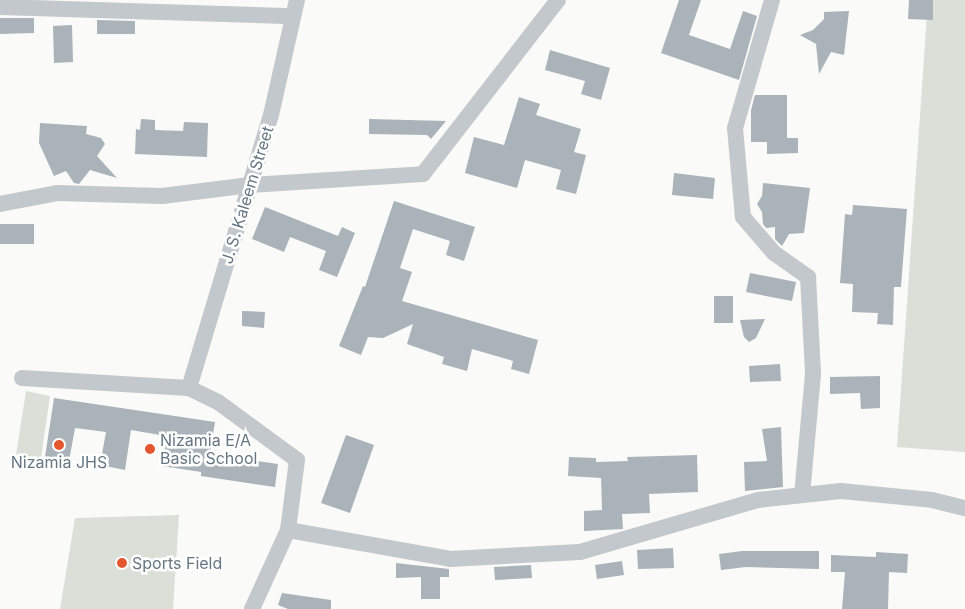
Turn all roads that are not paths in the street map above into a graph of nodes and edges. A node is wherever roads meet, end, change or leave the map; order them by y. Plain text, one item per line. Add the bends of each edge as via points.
1 (297, 0) edge
2 (558, 0) edge
3 (772, 0) edge
4 (0, 7) edge
5 (293, 16) junction
6 (250, 185) junction
7 (0, 204) edge
8 (22, 378) dead end
9 (189, 388) junction
10 (802, 495) junction
11 (965, 508) edge
12 (288, 530) junction
13 (252, 609) edge

1 - 5 street, J. S. Kaleem Street
2 - 6 street via 423,174
3 - 10 street via 735,128 743,217 774,253 808,277 813,374
4 - 5 street
5 - 6 street, J. S. Kaleem Street
6 - 7 street via 162,196 57,193
6 - 9 street, J. S. Kaleem Street
8 - 9 street
9 - 12 street via 218,402 297,460
10 - 11 street via 841,491 932,500
10 - 12 street via 758,500 580,552 450,559
12 - 13 street

